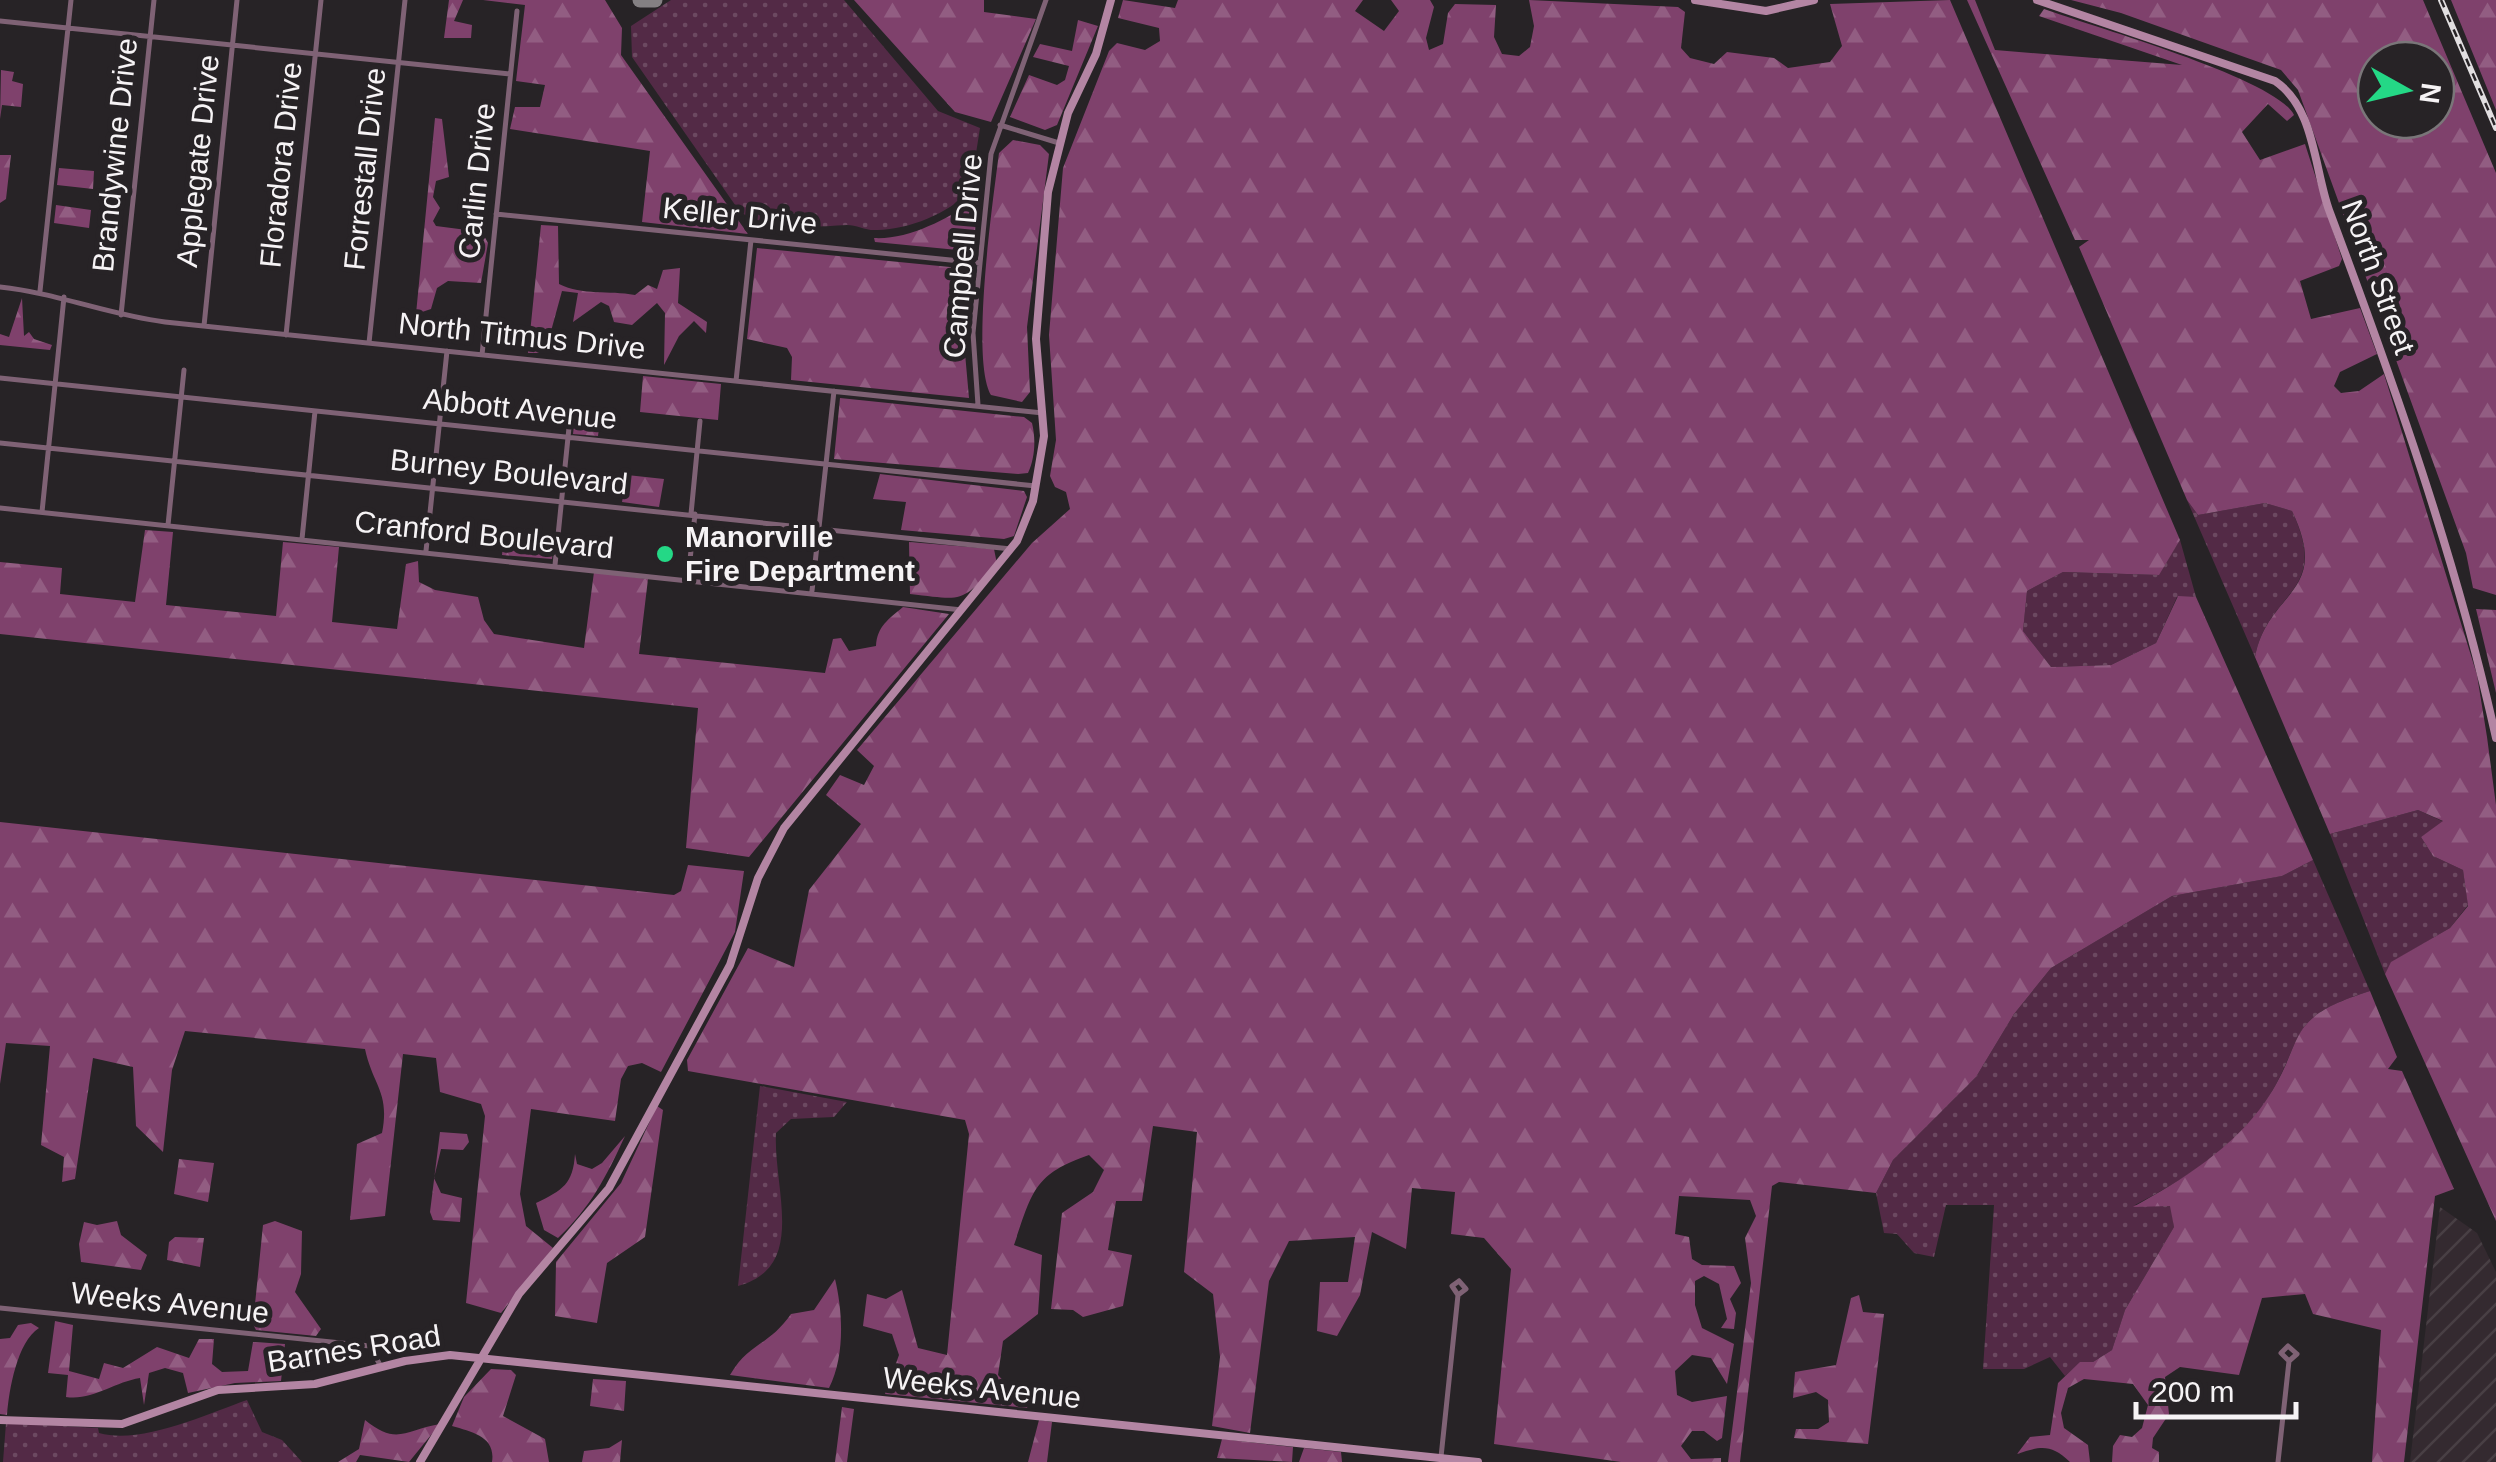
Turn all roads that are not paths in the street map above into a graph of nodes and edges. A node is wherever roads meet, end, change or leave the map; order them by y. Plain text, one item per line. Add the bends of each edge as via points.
1 (70, 0) edge
2 (154, 0) edge
3 (237, 0) edge
4 (321, 0) edge
5 (405, 0) edge
6 (1046, 0) edge
7 (1111, 0) edge
8 (1694, 0) edge
9 (1814, 0) edge
10 (2037, 0) edge
11 (517, 11) dead end
12 (0, 21) edge
13 (68, 28) junction
14 (150, 36) junction
15 (232, 44) junction
16 (315, 53) junction
17 (399, 62) junction
18 (510, 74) junction
19 (1000, 125) junction
20 (1060, 143) junction
21 (496, 214) junction
22 (751, 239) junction
23 (980, 264) junction
24 (0, 287) edge
25 (40, 291) junction
26 (64, 296) junction
27 (120, 315) junction
28 (204, 326) junction
29 (286, 335) junction
30 (369, 344) junction
31 (447, 351) junction
32 (482, 354) junction
33 (184, 370) dead end
34 (0, 378) edge
35 (736, 381) junction
36 (58, 384) junction
37 (834, 391) junction
38 (181, 397) junction
39 (978, 406) junction
40 (570, 408) dead end
41 (315, 411) junction
42 (1043, 413) junction
43 (700, 421) dead end
44 (440, 424) junction
45 (568, 437) junction
46 (0, 443) edge
47 (49, 448) junction
48 (698, 450) junction
49 (175, 461) junction
50 (826, 464) junction
51 (308, 474) junction
52 (1036, 486) junction
53 (432, 487) junction
54 (562, 500) junction
55 (0, 508) edge
56 (42, 512) junction
57 (693, 514) junction
58 (168, 525) junction
59 (818, 528) junction
60 (302, 539) junction
61 (1013, 550) junction
62 (426, 551) junction
63 (555, 565) junction
64 (688, 578) junction
65 (812, 591) junction
66 (962, 610) junction
67 (2496, 738) edge
68 (1458, 1295) dead end
69 (0, 1308) edge
70 (482, 1358) junction
71 (2289, 1362) dead end
72 (380, 1367) junction
73 (0, 1420) edge
74 (1441, 1457) junction
75 (420, 1462) edge
76 (1478, 1462) edge
77 (2278, 1462) edge

1 - 13 street
2 - 14 street, Brandywine Drive
3 - 15 street, Applegate Drive
4 - 16 street, Floradora Drive
5 - 17 street, Forrestall Drive
6 - 19 street, Campbell Drive
7 - 20 street
8 - 9 street via 1766,11
10 - 67 street, North Street via 2275,81 2298,104 2437,510
11 - 18 street, Carlin Drive
12 - 13 street
13 - 14 street
13 - 25 street
14 - 15 street
14 - 27 street, Brandywine Drive
15 - 16 street
15 - 28 street, Applegate Drive
16 - 17 street
16 - 29 street, Floradora Drive
17 - 18 street
17 - 30 street, Forrestall Drive
18 - 21 street, Carlin Drive
19 - 20 street
19 - 23 street, Campbell Drive via 990,154
20 - 42 street via 1048,192 1038,314
21 - 22 street, Keller Drive
21 - 32 street, Carlin Drive
22 - 23 street, Keller Drive
22 - 35 street
23 - 39 street, Campbell Drive via 972,344
24 - 25 street, North Titmus Drive
25 - 26 street, North Titmus Drive
26 - 27 street, North Titmus Drive
26 - 36 street
27 - 28 street, North Titmus Drive
28 - 29 street, North Titmus Drive
29 - 30 street, North Titmus Drive
30 - 31 street, North Titmus Drive
31 - 32 street, North Titmus Drive
31 - 44 street
32 - 35 street, North Titmus Drive
33 - 38 street
34 - 36 street, Abbott Avenue
35 - 37 street, North Titmus Drive
36 - 38 street, Abbott Avenue
36 - 47 street
37 - 39 street, North Titmus Drive
37 - 50 street
38 - 41 street, Abbott Avenue
38 - 49 street
39 - 42 street, North Titmus Drive
40 - 45 street
41 - 44 street, Abbott Avenue
41 - 51 street
42 - 52 street
43 - 48 street
44 - 45 street, Abbott Avenue
44 - 53 street
45 - 48 street, Abbott Avenue
45 - 54 street
46 - 47 street, Burney Boulevard
47 - 49 street, Burney Boulevard
47 - 56 street
48 - 50 street, Abbott Avenue
48 - 57 street
49 - 51 street, Burney Boulevard
49 - 58 street
50 - 52 street, Abbott Avenue
50 - 59 street
51 - 53 street, Burney Boulevard
51 - 60 street
52 - 61 street
53 - 54 street, Burney Boulevard
53 - 62 street
54 - 57 street, Burney Boulevard
54 - 63 street
55 - 56 street, Cranford Boulevard
56 - 58 street, Cranford Boulevard
57 - 59 street, Burney Boulevard
57 - 64 street
58 - 60 street, Cranford Boulevard
59 - 61 street, Burney Boulevard
59 - 65 street
60 - 62 street, Cranford Boulevard
61 - 66 street
62 - 63 street, Cranford Boulevard
63 - 64 street, Cranford Boulevard
64 - 65 street, Cranford Boulevard
65 - 66 street, Cranford Boulevard
66 - 70 street via 784,828 758,878 730,965 610,1188 519,1294
68 - 74 street
69 - 72 street, Weeks Avenue via 370,1346
70 - 72 street, Barnes Road via 436,1356
70 - 74 street, Weeks Avenue
70 - 75 street
71 - 77 street
72 - 73 street, Barnes Road via 315,1384 218,1390 122,1424
74 - 76 street, Weeks Avenue

